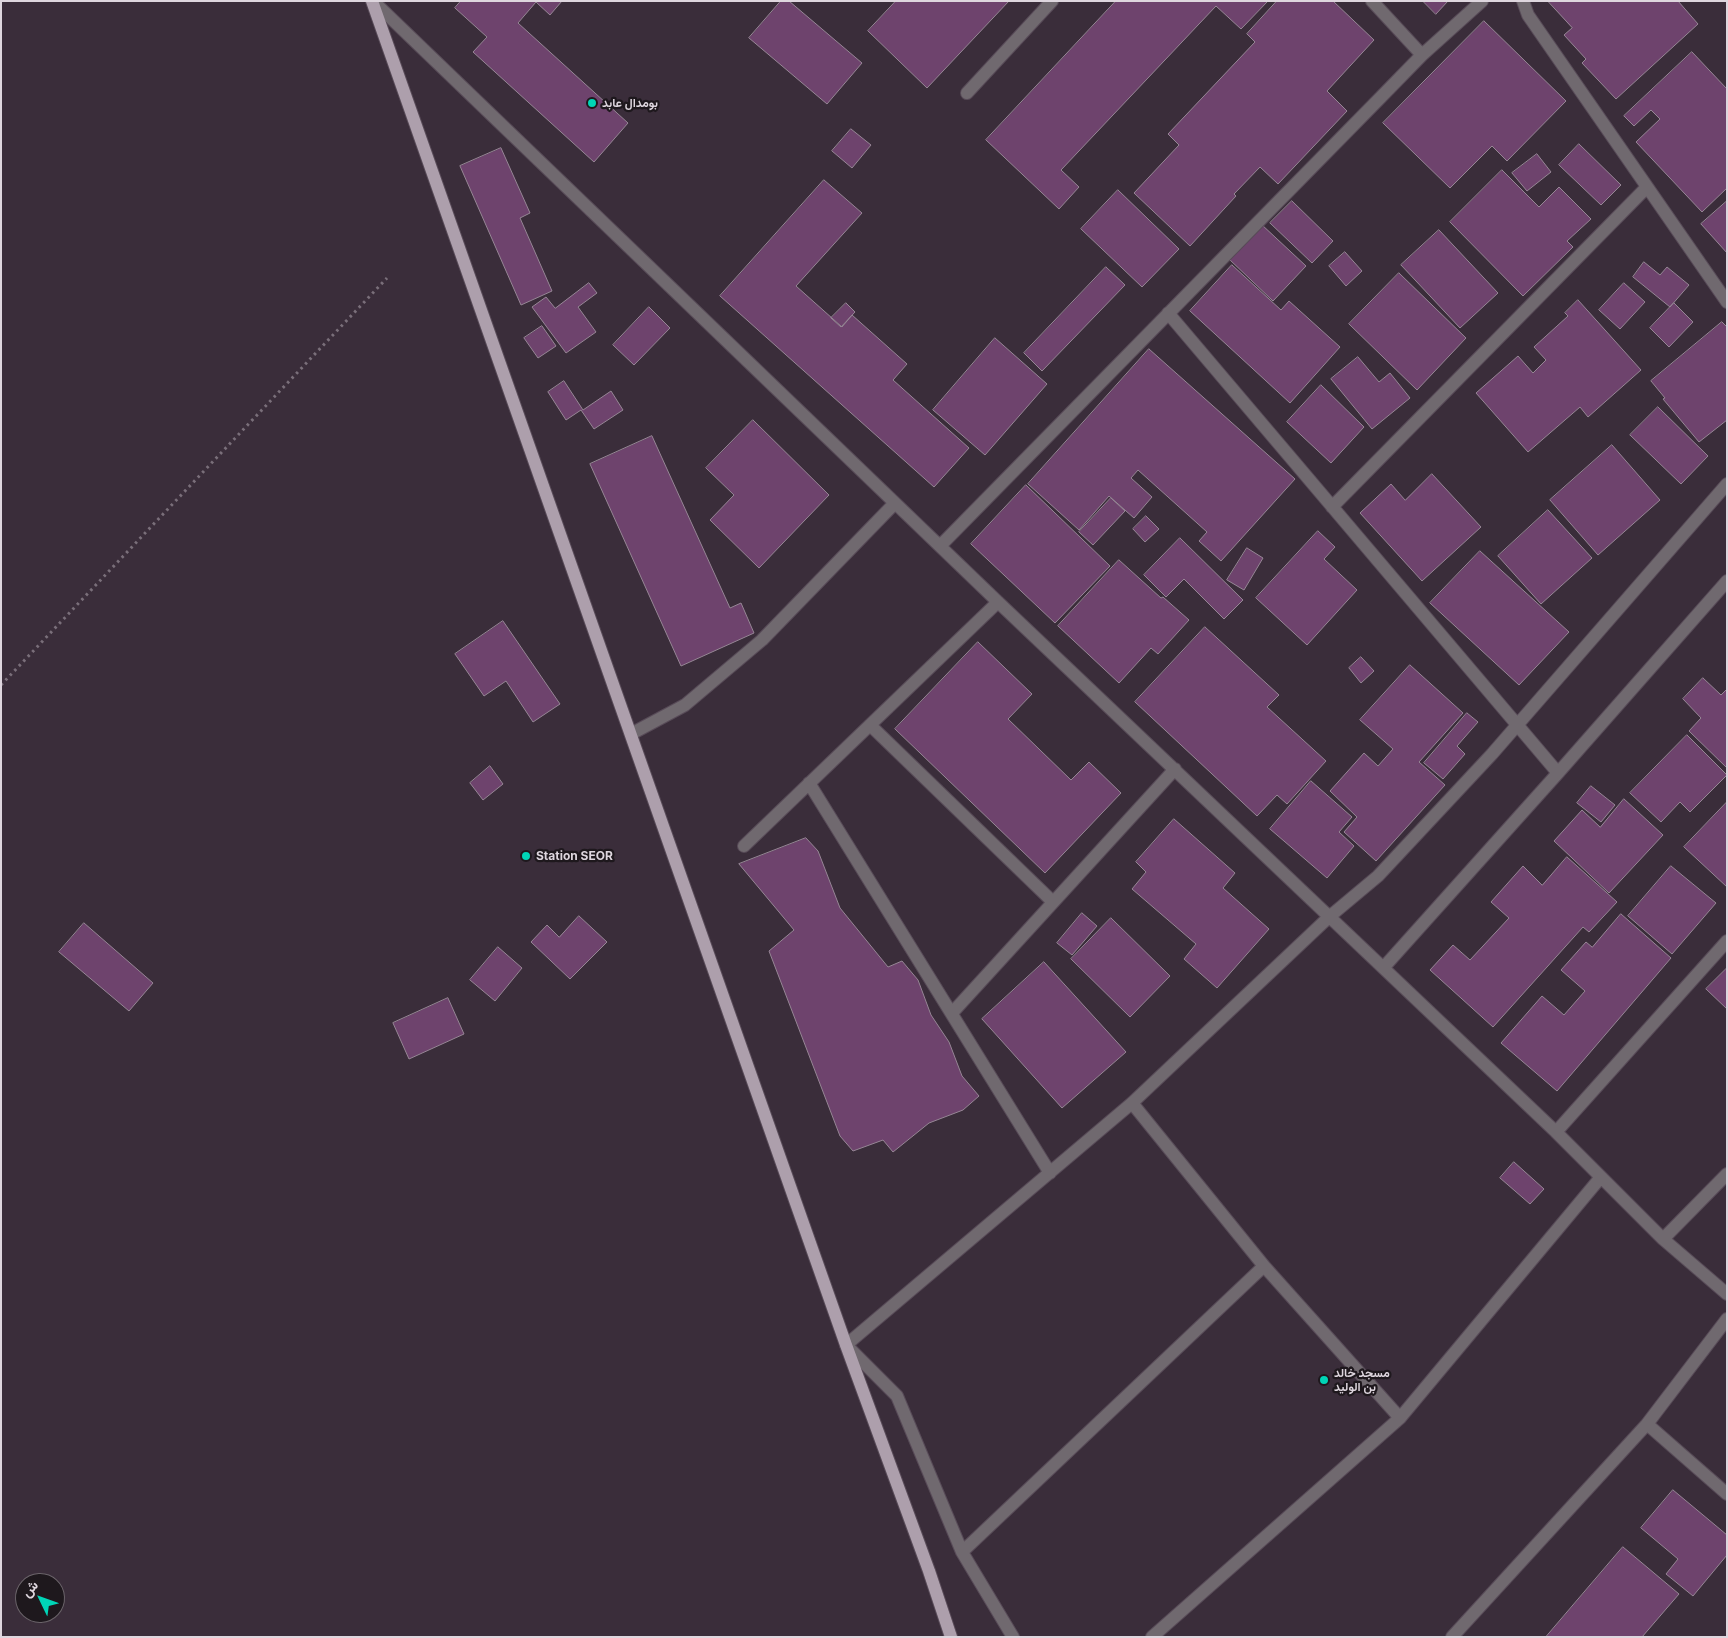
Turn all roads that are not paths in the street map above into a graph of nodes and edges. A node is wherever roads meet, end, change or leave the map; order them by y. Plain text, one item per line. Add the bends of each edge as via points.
1 (373, 1) edge
2 (1052, 1) edge
3 (1372, 1) edge
4 (1482, 1) edge
5 (1523, 1) edge
6 (1422, 55) junction
7 (967, 93) dead end
8 (1647, 187) junction
9 (1727, 302) edge
10 (1168, 313) junction
11 (1727, 484) edge
12 (896, 503) junction
13 (1332, 507) junction
14 (940, 546) junction
15 (1727, 581) edge
16 (998, 602) junction
17 (870, 725) junction
18 (1517, 726) junction
19 (631, 734) junction
20 (1175, 769) junction
21 (1558, 773) junction
22 (809, 783) junction
23 (744, 846) dead end
24 (1053, 902) junction
25 (1329, 917) junction
26 (1727, 941) edge
27 (1384, 967) junction
28 (952, 1013) junction
29 (1132, 1104) junction
30 (1556, 1132) junction
31 (1050, 1173) junction
32 (1727, 1174) edge
33 (1601, 1177) junction
34 (1663, 1239) junction
35 (1264, 1266) junction
36 (1727, 1294) edge
37 (1727, 1319) edge
38 (846, 1345) junction
39 (1400, 1418) junction
40 (1647, 1424) junction
41 (1727, 1494) edge
42 (962, 1552) junction
43 (951, 1637) edge
44 (1013, 1637) edge
45 (1152, 1637) edge
46 (1452, 1637) edge

1 - 12 street
1 - 19 main road
2 - 7 street
3 - 6 street
4 - 6 street
5 - 8 street via 1528,15
6 - 10 street
8 - 9 street
8 - 13 street
10 - 13 street
10 - 14 street
11 - 18 street
12 - 14 street
12 - 19 street via 762,640 685,704
13 - 18 street
14 - 16 street
15 - 21 street
16 - 17 street
16 - 20 street
17 - 22 street
17 - 24 street
18 - 21 street
18 - 25 street via 1378,876
19 - 38 main road
20 - 24 street
20 - 25 street
21 - 27 street
22 - 23 street
22 - 28 street
24 - 28 street
25 - 27 street
25 - 29 street
26 - 30 street
27 - 30 street
28 - 31 street
29 - 31 street
29 - 35 street
30 - 33 street
31 - 38 street
32 - 34 street
33 - 34 street
33 - 39 street
34 - 36 street
35 - 39 street
35 - 42 street
37 - 40 street
38 - 42 street via 897,1396
38 - 43 main road
39 - 45 street
40 - 41 street
40 - 46 street
42 - 44 street

